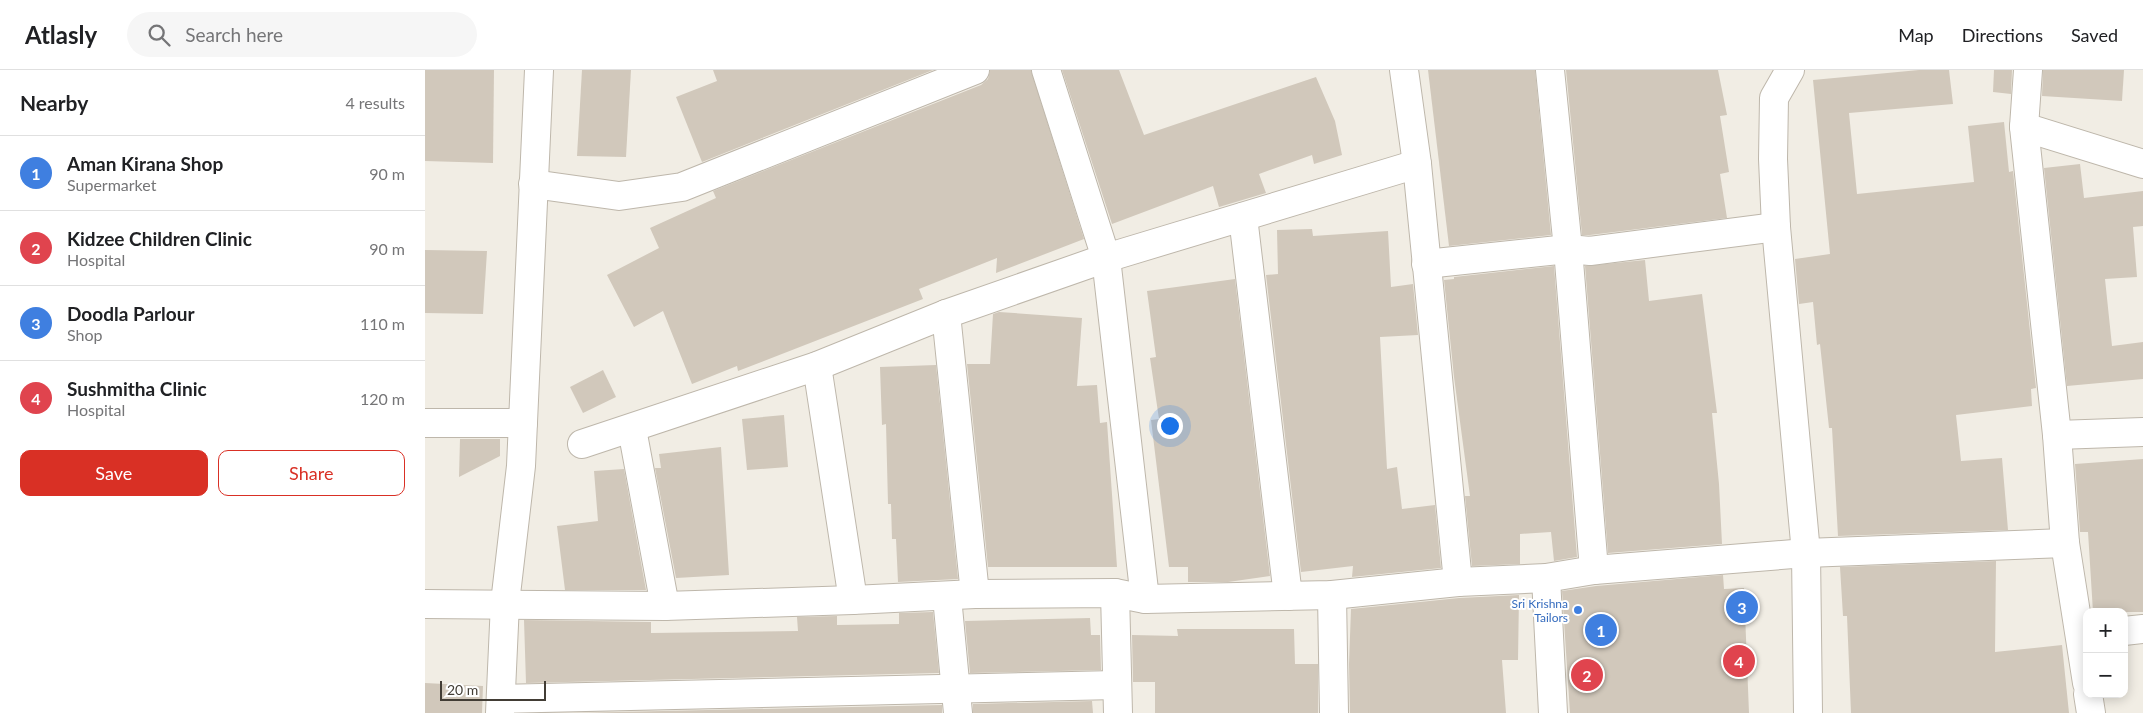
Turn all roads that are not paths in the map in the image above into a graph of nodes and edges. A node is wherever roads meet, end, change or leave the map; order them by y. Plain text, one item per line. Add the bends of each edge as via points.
1 (539, 70) edge
2 (975, 70) edge
3 (1046, 70) edge
4 (1404, 70) edge
5 (1550, 70) edge
6 (1790, 70) edge
7 (2028, 70) edge
8 (2024, 127) junction
9 (1417, 164) junction
10 (2143, 164) edge
11 (533, 184) junction
12 (1243, 217) junction
13 (1776, 227) junction
14 (1568, 249) junction
15 (1106, 258) junction
16 (1426, 264) junction
17 (946, 314) junction
18 (817, 366) junction
19 (425, 423) edge
20 (523, 423) junction
21 (632, 428) junction
22 (2143, 432) edge
23 (2057, 435) junction
24 (582, 444) dead end
25 (2065, 543) junction
26 (1806, 553) junction
27 (1595, 570) junction
28 (1546, 578) junction
29 (1458, 582) junction
30 (1115, 593) junction
31 (975, 594) junction
32 (1333, 595) junction
33 (1289, 596) junction
34 (947, 597) junction
35 (1145, 599) junction
36 (853, 600) junction
37 (505, 603) junction
38 (425, 604) edge
39 (665, 606) junction
40 (2143, 629) edge
41 (2128, 631) edge
42 (2083, 633) edge
43 (1116, 685) junction
44 (2089, 698) edge
45 (958, 701) edge
46 (500, 706) edge
47 (1118, 713) edge
48 (1334, 713) edge
49 (1553, 713) edge
50 (1808, 713) edge
51 (2091, 713) edge

1 - 11 street
2 - 11 street via 682,187 619,196
3 - 15 street
4 - 9 street
5 - 14 street
6 - 13 street via 1774,98
7 - 8 street
8 - 10 street
8 - 23 street
9 - 12 street
9 - 16 street
11 - 20 street
12 - 15 street
12 - 33 street
13 - 14 street via 1590,251
13 - 26 street
14 - 16 street
14 - 27 street
15 - 17 street
15 - 35 street
16 - 29 street
17 - 18 street
17 - 31 street
18 - 21 street
18 - 36 street
19 - 20 street
20 - 37 street
21 - 24 street
21 - 39 street
22 - 23 street
23 - 25 street
25 - 26 street
25 - 42 street
26 - 27 street
26 - 50 street
27 - 28 street
28 - 29 street
28 - 49 street
29 - 32 street
30 - 31 street
30 - 35 street
30 - 43 street
31 - 34 street
32 - 33 street
32 - 48 street
33 - 35 street
34 - 36 street
34 - 45 street
36 - 39 street
37 - 38 street
37 - 39 street
37 - 46 street
40 - 41 street
43 - 45 street
43 - 47 street
44 - 51 street
45 - 46 street

